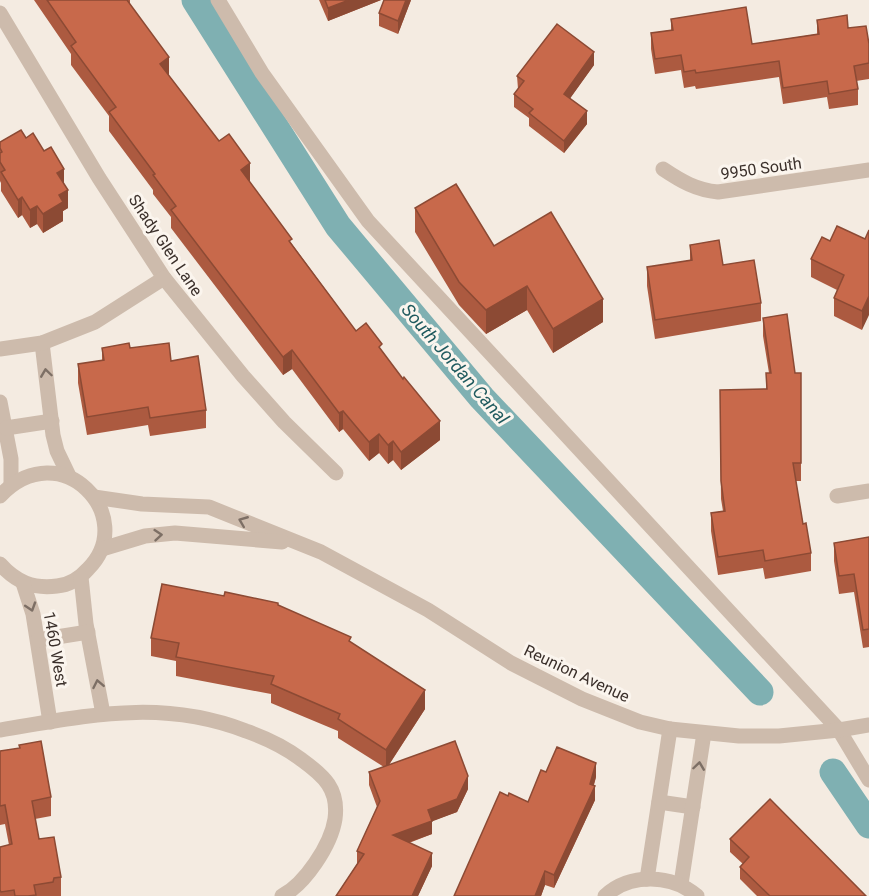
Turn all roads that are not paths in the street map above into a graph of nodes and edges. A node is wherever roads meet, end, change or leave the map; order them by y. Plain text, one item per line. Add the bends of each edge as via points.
1 (218, 0) edge
2 (0, 13) edge
3 (663, 170) dead end
4 (869, 170) edge
5 (164, 278) junction
6 (42, 343) junction
7 (0, 349) edge
8 (0, 402) edge
9 (52, 422) junction
10 (6, 428) junction
11 (336, 473) dead end
12 (69, 476) junction
13 (11, 484) junction
14 (869, 491) edge
15 (0, 496) edge
16 (837, 496) dead end
17 (94, 497) junction
18 (298, 543) junction
19 (102, 549) junction
20 (0, 564) edge
21 (81, 576) junction
22 (23, 583) junction
23 (88, 632) junction
24 (38, 640) junction
25 (103, 714) junction
26 (50, 722) junction
27 (869, 725) edge
28 (670, 729) junction
29 (0, 730) edge
30 (839, 730) junction
31 (704, 733) junction
32 (869, 780) edge
33 (659, 802) junction
34 (693, 807) junction
35 (647, 879) junction
36 (681, 884) junction
37 (282, 896) edge
38 (605, 896) edge
39 (697, 896) edge

1 - 30 street via 262,73 368,220
2 - 5 street, Shady Glen Lane
3 - 4 street, 9950 South via 691,187 718,192
5 - 6 street via 95,322
5 - 11 street, Shady Glen Lane via 243,376
6 - 7 street
9 -> 6 street
8 - 10 street
9 - 10 street
9 - 12 street via 57,451
10 - 13 street
12 - 13 street via 49,472 29,475
12 - 17 street
13 - 15 street
14 - 16 street
18 -> 17 street, Reunion Avenue via 209,507
17 - 19 street via 105,531
19 -> 18 street, Reunion Avenue via 145,536 175,533
18 - 28 street, Reunion Avenue via 428,610 511,663 582,699 640,722
19 - 21 street
20 - 22 street
21 - 22 street via 63,585 43,588
21 - 23 street, 1460 West
22 -> 24 street, 1460 West
23 - 24 street
25 -> 23 street, 1460 West
24 - 26 street, 1460 West
25 - 26 street
25 - 37 street via 188,714 228,724 295,754 323,776 334,798 334,827 306,876
26 - 29 street
27 - 30 street, Reunion Avenue
28 - 31 street, Reunion Avenue
28 - 33 street
30 - 31 street, Reunion Avenue via 779,736
30 - 32 street
34 -> 31 street
33 - 34 street
33 - 35 street
34 - 36 street
35 - 36 street
35 - 38 street
36 - 39 street

